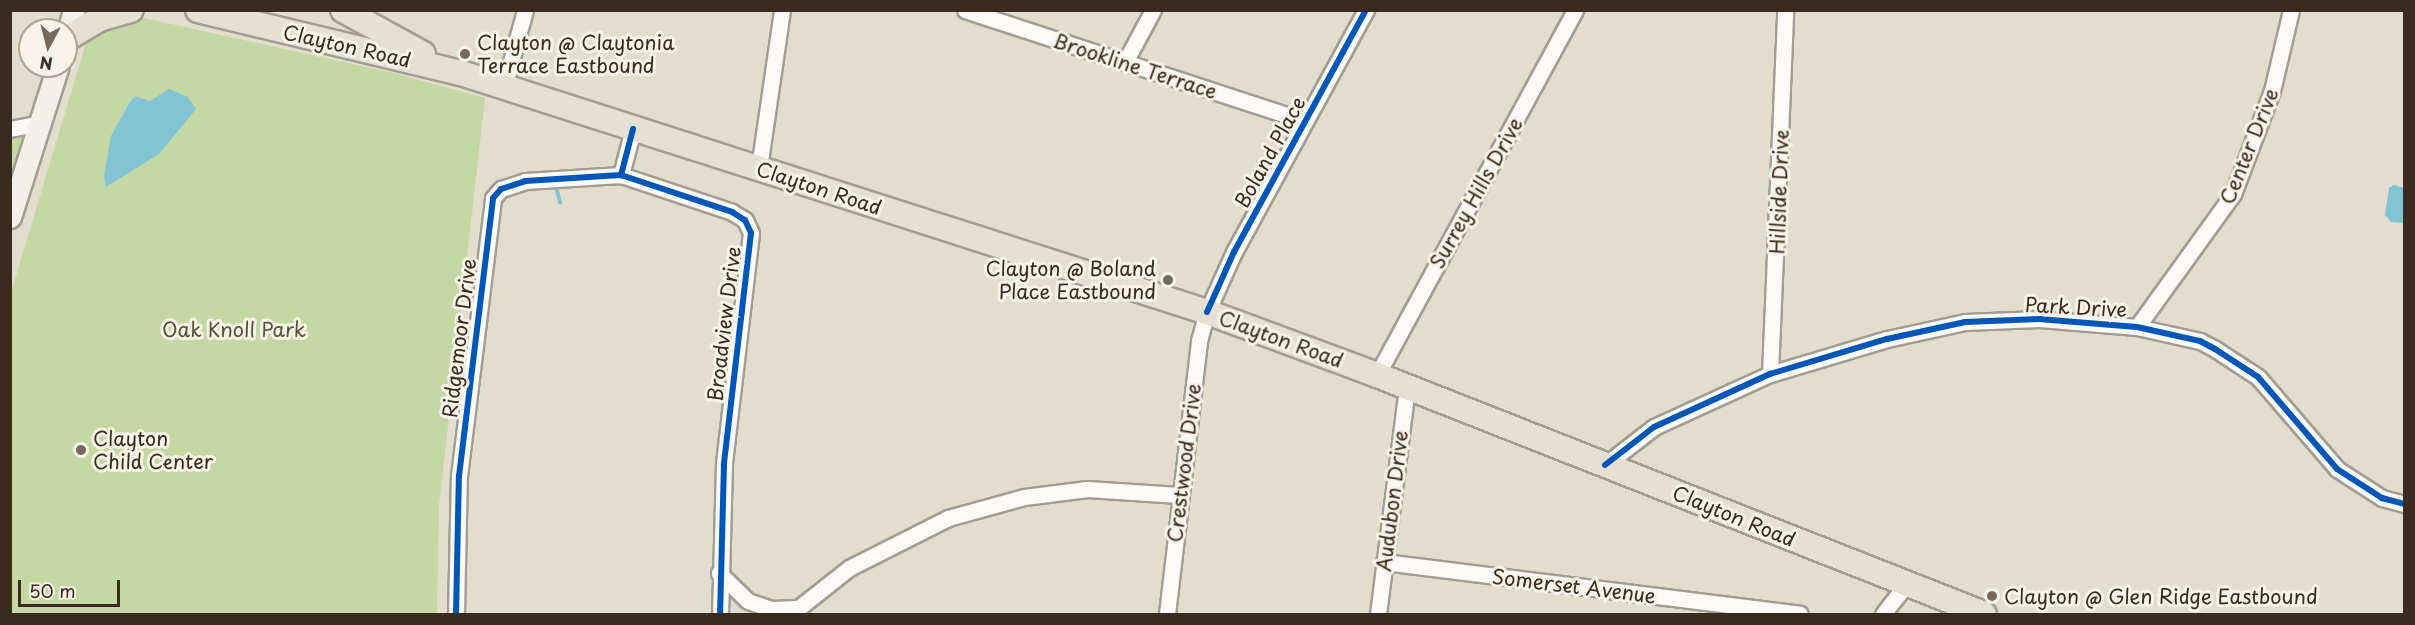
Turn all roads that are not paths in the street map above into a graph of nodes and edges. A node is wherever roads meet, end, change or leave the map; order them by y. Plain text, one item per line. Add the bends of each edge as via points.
1 (131, 10) edge
2 (198, 10) edge
3 (343, 10) edge
4 (525, 10) edge
5 (782, 10) edge
6 (965, 10) edge
7 (1153, 10) edge
8 (1366, 10) edge
9 (1575, 10) edge
10 (1785, 10) edge
11 (2291, 10) edge
12 (78, 32) edge
13 (1125, 62) junction
14 (461, 72) junction
15 (55, 78) edge
16 (504, 87) junction
17 (1305, 121) junction
18 (42, 123) junction
19 (10, 129) edge
20 (633, 129) junction
21 (759, 168) junction
22 (621, 175) junction
23 (10, 217) edge
24 (1207, 312) junction
25 (2137, 327) junction
26 (1770, 374) junction
27 (1377, 375) junction
28 (1407, 387) junction
29 (1605, 465) junction
30 (1179, 495) junction
31 (2404, 504) edge
32 (1384, 562) junction
33 (719, 573) junction
34 (1906, 585) junction
35 (794, 611) edge
36 (456, 615) edge
37 (720, 615) edge
38 (1167, 615) edge
39 (1378, 615) edge
40 (1800, 615) edge
41 (1883, 615) edge
42 (1984, 615) edge

1 - 12 main road via 99,19
2 - 14 main road, Clayton Road
3 - 14 main road, Clayton Road
4 - 16 street
5 - 21 street
6 - 13 street, Brookline Terrace
7 - 13 street
8 - 17 street, Boland Place
9 - 27 street, Surrey Hills Drive
10 - 26 street, Hillside Drive
11 - 25 street, Center Drive via 2272,91 2233,194
13 - 17 street, Brookline Terrace
14 - 16 main road, Clayton Road
15 - 18 main road
16 - 20 main road, Clayton Road
17 - 24 street, Boland Place via 1234,252
18 - 19 street
18 - 23 main road
20 - 21 main road, Clayton Road
20 - 22 street
21 - 24 main road, Clayton Road
22 - 33 street, Broadview Drive via 732,212 749,226 751,243 724,464
22 - 36 street, Ridgemoor Drive via 525,181 501,189 493,198 459,476
24 - 27 main road, Clayton Road
24 - 30 street, Crestwood Drive via 1199,341
25 - 26 street, Park Drive via 2039,319 1965,322 1887,339
25 - 31 street, Park Drive via 2200,341 2246,366 2289,410 2337,469 2382,498
26 - 29 street, Park Drive via 1654,427
27 - 28 main road, Clayton Road
28 - 29 main road, Clayton Road
28 - 32 street, Audubon Drive
29 - 34 main road, Clayton Road
30 - 35 street via 1087,489 1024,496 948,518 849,568
30 - 38 street, Crestwood Drive
32 - 39 street, Audubon Drive
32 - 40 street, Somerset Avenue
33 - 35 street via 748,601
33 - 37 street, Broadview Drive
34 - 41 street
34 - 42 main road, Clayton Road

